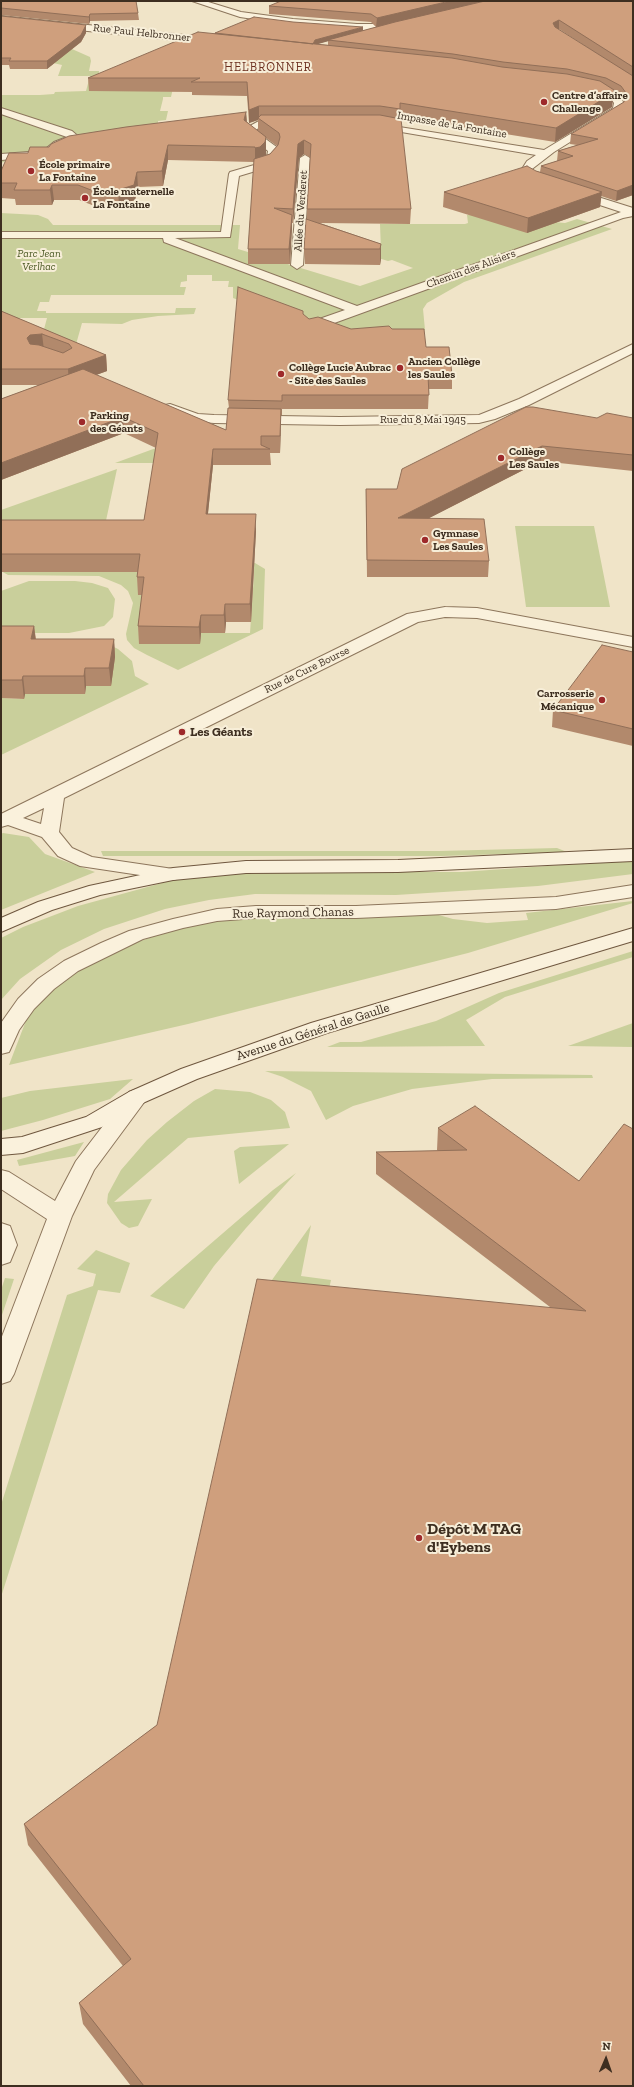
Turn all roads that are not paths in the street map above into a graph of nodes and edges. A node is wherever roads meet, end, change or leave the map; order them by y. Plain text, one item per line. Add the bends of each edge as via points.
1 (196, 1) edge
2 (1, 18) edge
3 (356, 37) edge
4 (224, 42) edge
5 (574, 84) edge
6 (1, 111) edge
7 (299, 124) edge
8 (358, 124) edge
9 (545, 153) junction
10 (1, 157) edge
11 (304, 158) edge
12 (633, 213) edge
13 (1, 235) edge
14 (155, 235) junction
15 (270, 279) junction
16 (356, 310) junction
17 (310, 327) edge
18 (633, 348) edge
19 (159, 404) edge
20 (633, 642) edge
21 (55, 796) junction
22 (3, 820) edge
23 (49, 833) junction
24 (633, 855) edge
25 (173, 874) junction
26 (633, 891) edge
27 (1, 926) edge
28 (633, 934) edge
29 (1, 1047) edge
30 (137, 1097) junction
31 (1, 1147) edge
32 (1, 1178) edge
33 (60, 1216) junction
34 (1, 1232) edge
35 (1, 1256) edge
36 (1, 1374) edge

1 - 3 street via 240,14 293,22 357,27 396,26
2 - 4 street, Rue Paul Helbronner
5 - 9 street via 621,98 618,109
6 - 10 street via 68,133 75,138 58,144 46,154
7 - 14 street via 259,124 253,127 250,133 274,150 272,158 265,164 234,174 226,235
8 - 9 street, Impasse de La Fontaine via 380,124
9 - 12 street via 527,169 531,177 556,188
11 - 15 street, Allée du Verderet via 295,268
12 - 16 street, Chemin des Alisiers via 621,215
13 - 14 street
14 - 15 street
15 - 16 street
16 - 17 street, Chemin des Alisiers
18 - 19 street, Rue du 8 Mai 1945 via 524,402 479,419 340,421 196,418
20 - 21 street, Rue de Cure Bourse via 477,613 445,612 413,618
21 - 22 street, Rue de Cure Bourse
21 - 23 street
22 - 23 street
23 - 25 street via 65,852 79,859
24 - 25 street via 398,866 246,867
25 - 27 street via 96,890 44,906
26 - 29 street, Rue Raymond Chanas via 556,903 356,912 256,912 180,922 136,935 71,966 52,979 26,1004 8,1029
28 - 30 street, Avenue du Général de Gaulle via 319,1028 203,1068
30 - 31 street, Avenue du Général de Gaulle via 94,1122 23,1144
30 - 33 street via 84,1167
32 - 33 street
33 - 36 street
34 - 35 street via 5,1245

